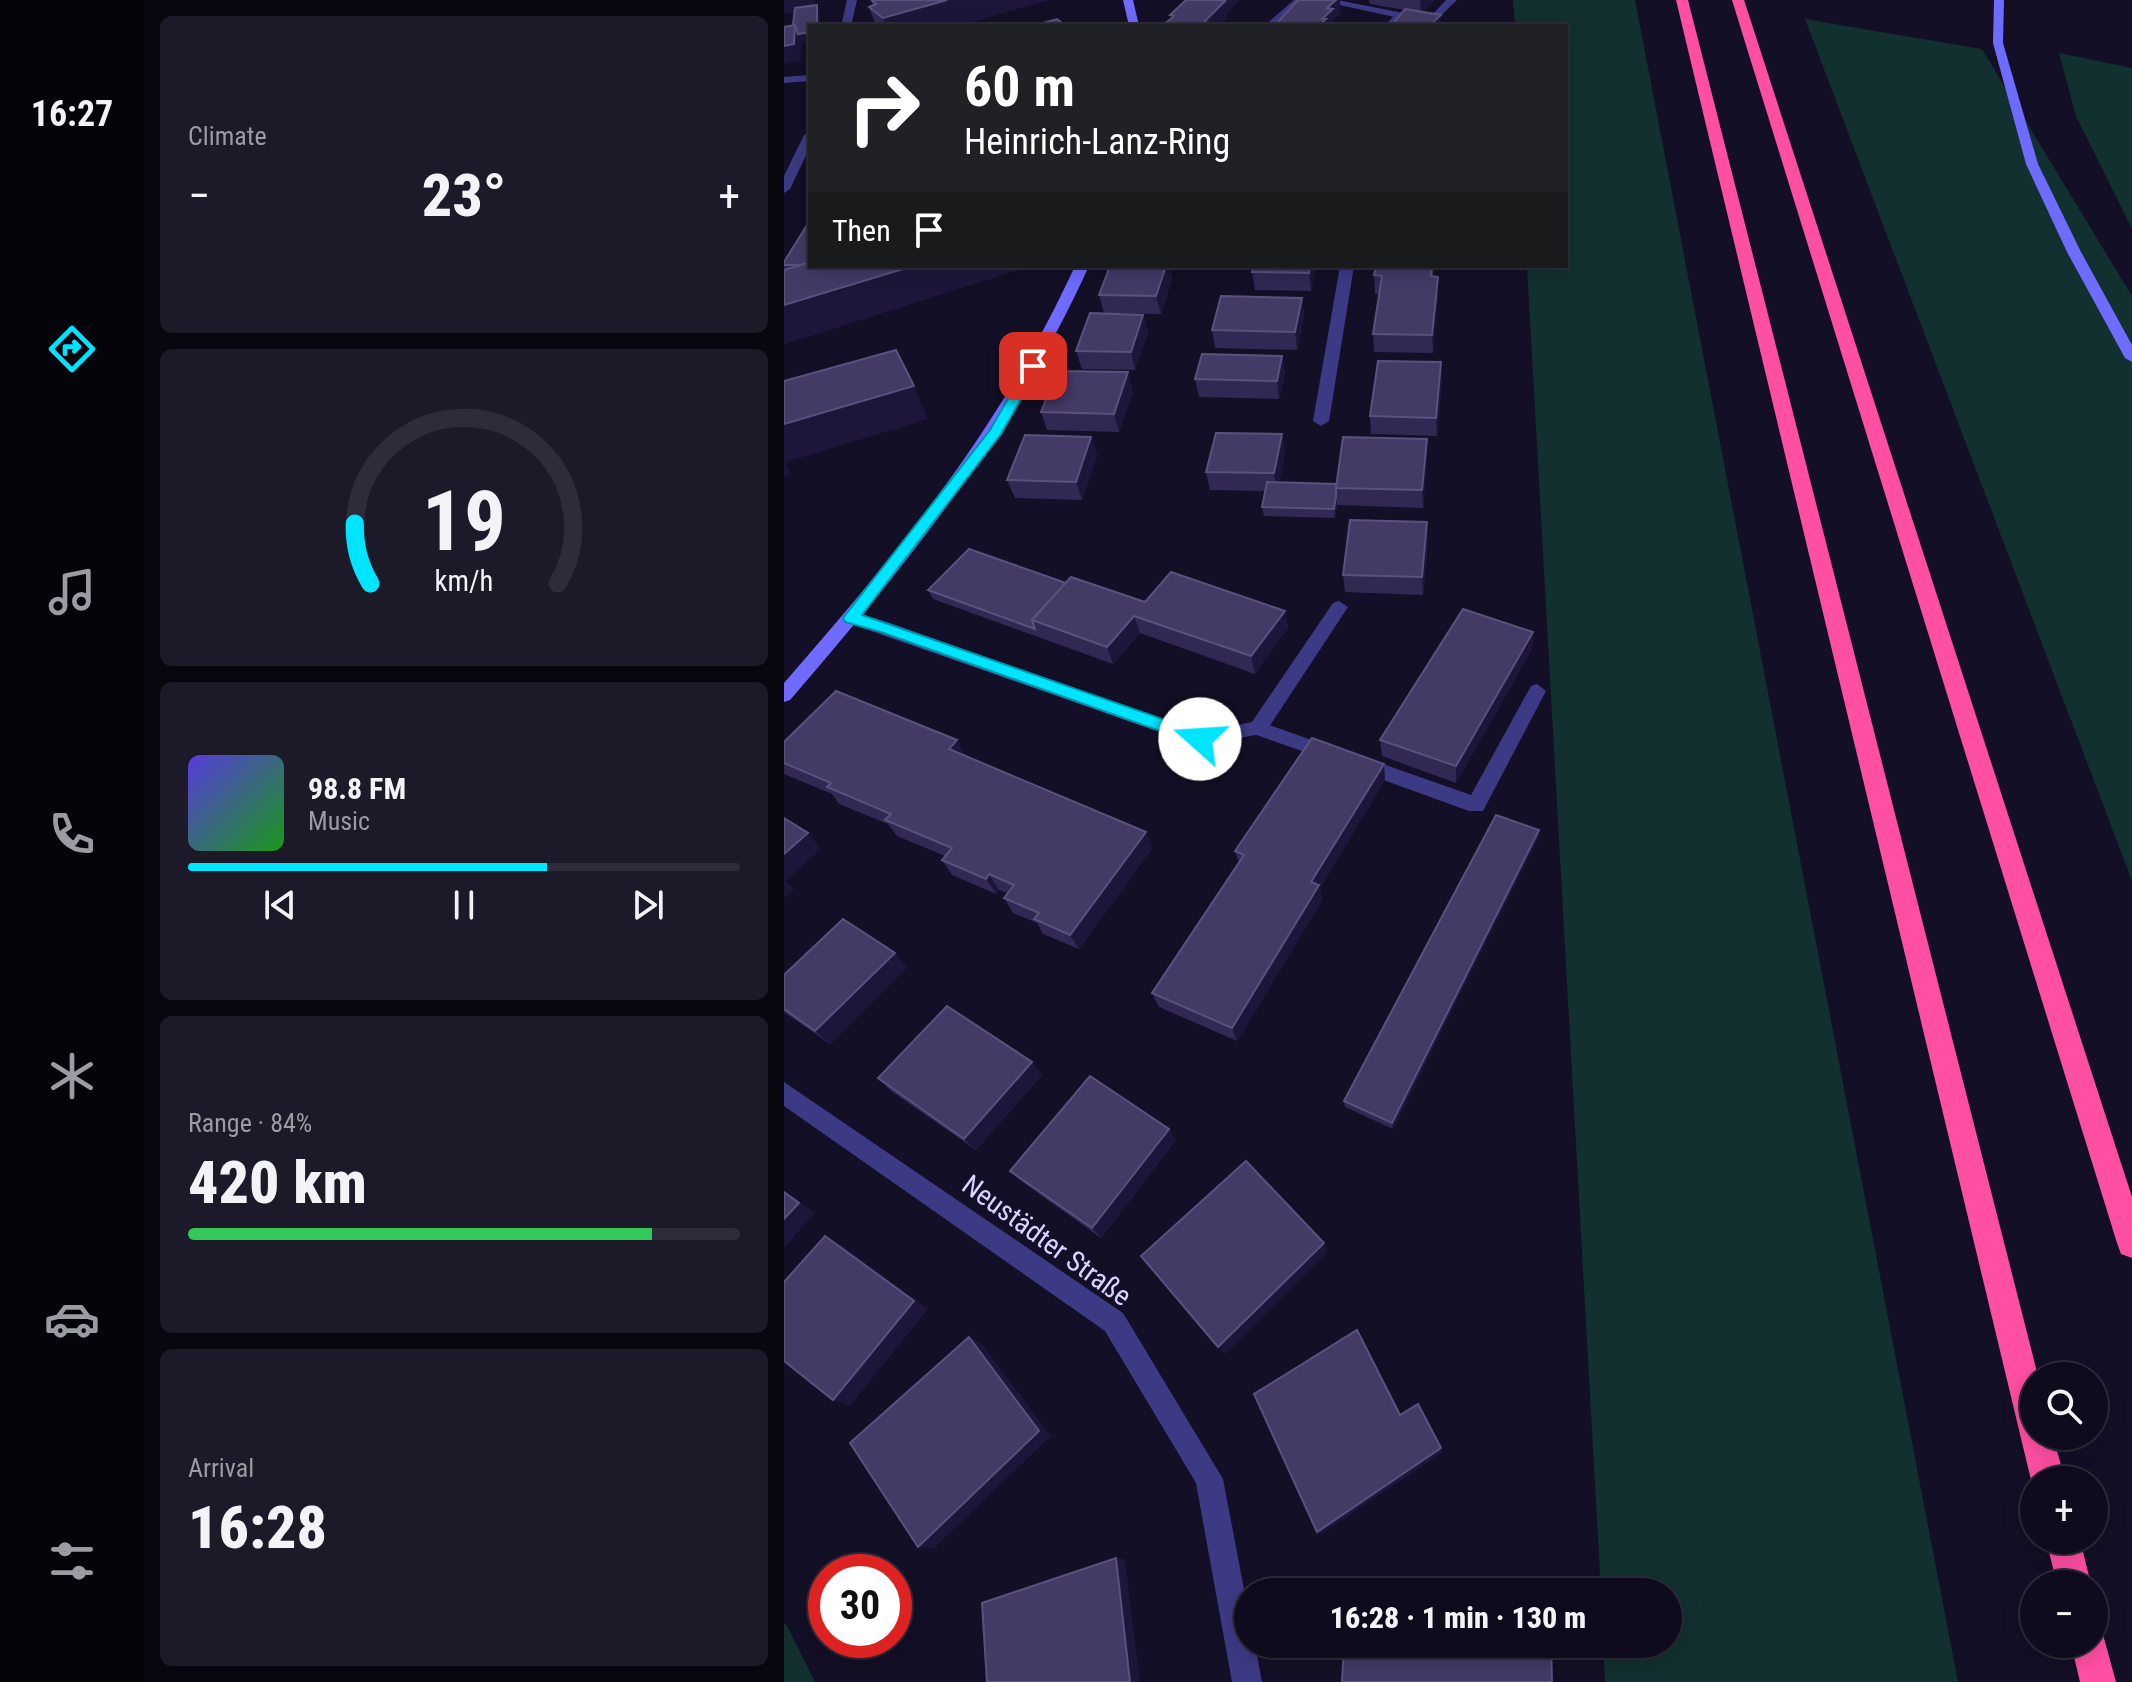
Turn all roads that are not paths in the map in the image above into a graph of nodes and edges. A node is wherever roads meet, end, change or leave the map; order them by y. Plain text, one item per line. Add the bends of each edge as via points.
1 (852, 0) edge
2 (1128, 0) edge
3 (1300, 0) edge
4 (1322, 0) edge
5 (1452, 0) edge
6 (1682, 0) edge
7 (1999, 0) edge
8 (1739, 2) edge
9 (1399, 17) junction
10 (846, 24) edge
11 (1134, 24) edge
12 (1271, 24) edge
13 (1391, 24) edge
14 (808, 78) edge
15 (784, 80) edge
16 (808, 139) edge
17 (784, 189) edge
18 (1081, 268) edge
19 (1347, 268) edge
20 (2132, 358) edge
21 (1321, 421) dead end
22 (1339, 607) dead end
23 (851, 618) junction
24 (1537, 691) dead end
25 (784, 695) edge
26 (1258, 728) junction
27 (784, 1093) edge
28 (2132, 1243) edge
29 (2020, 1365) edge
30 (2092, 1658) edge
31 (1247, 1682) edge
32 (2098, 1682) edge

1 - 10 street
2 - 11 main road
3 - 12 street
4 - 9 street
5 - 9 street via 1431,22
6 - 29 highway
7 - 20 main road via 1998,43 2032,164
8 - 28 highway
9 - 13 street
14 - 15 street
16 - 17 street
18 - 23 main road via 1046,344 996,431
19 - 21 street
22 - 26 street
23 - 25 main road
23 - 26 street via 1200,739
24 - 26 street via 1476,805
27 - 31 street, Neustädter Straße via 1114,1322 1209,1479
30 - 32 highway

